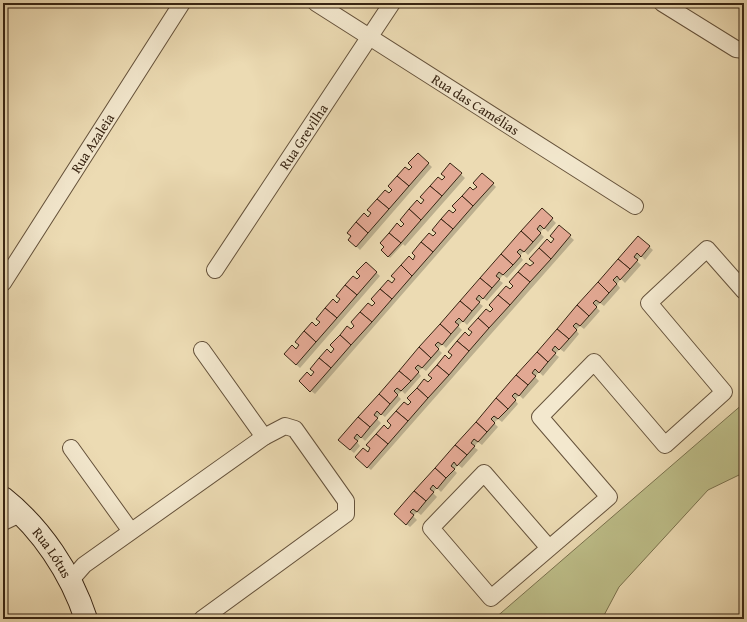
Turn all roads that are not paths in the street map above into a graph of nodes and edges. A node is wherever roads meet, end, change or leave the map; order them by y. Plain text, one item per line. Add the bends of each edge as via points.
1 (182, 3) edge
2 (316, 3) edge
3 (392, 3) edge
4 (662, 3) edge
5 (369, 37) junction
6 (744, 50) edge
7 (635, 206) dead end
8 (215, 270) dead end
9 (3, 283) edge
10 (744, 291) edge
11 (202, 350) dead end
12 (264, 437) junction
13 (71, 448) dead end
14 (3, 498) edge
15 (13, 518) edge
16 (130, 530) junction
17 (549, 548) junction
18 (70, 581) junction
19 (86, 619) edge
20 (202, 619) edge

1 - 9 street, Rua Azaleia
2 - 5 street, Rua das Camélias
3 - 5 street, Rua Grevilha
4 - 6 street via 736,49
5 - 7 street, Rua das Camélias
5 - 8 street, Rua Grevilha
10 - 17 street via 707,249 649,303 724,392 665,445 594,362 540,416 609,497
11 - 12 street
12 - 16 street
12 - 20 street via 285,426 295,429 346,501 346,514
13 - 16 street
14 - 15 street, Rua Lótus
15 - 18 street, Rua Lótus via 40,535
16 - 18 street via 84,565
17 - 17 street via 491,598 431,528 484,473
18 - 19 street, Rua Lótus

